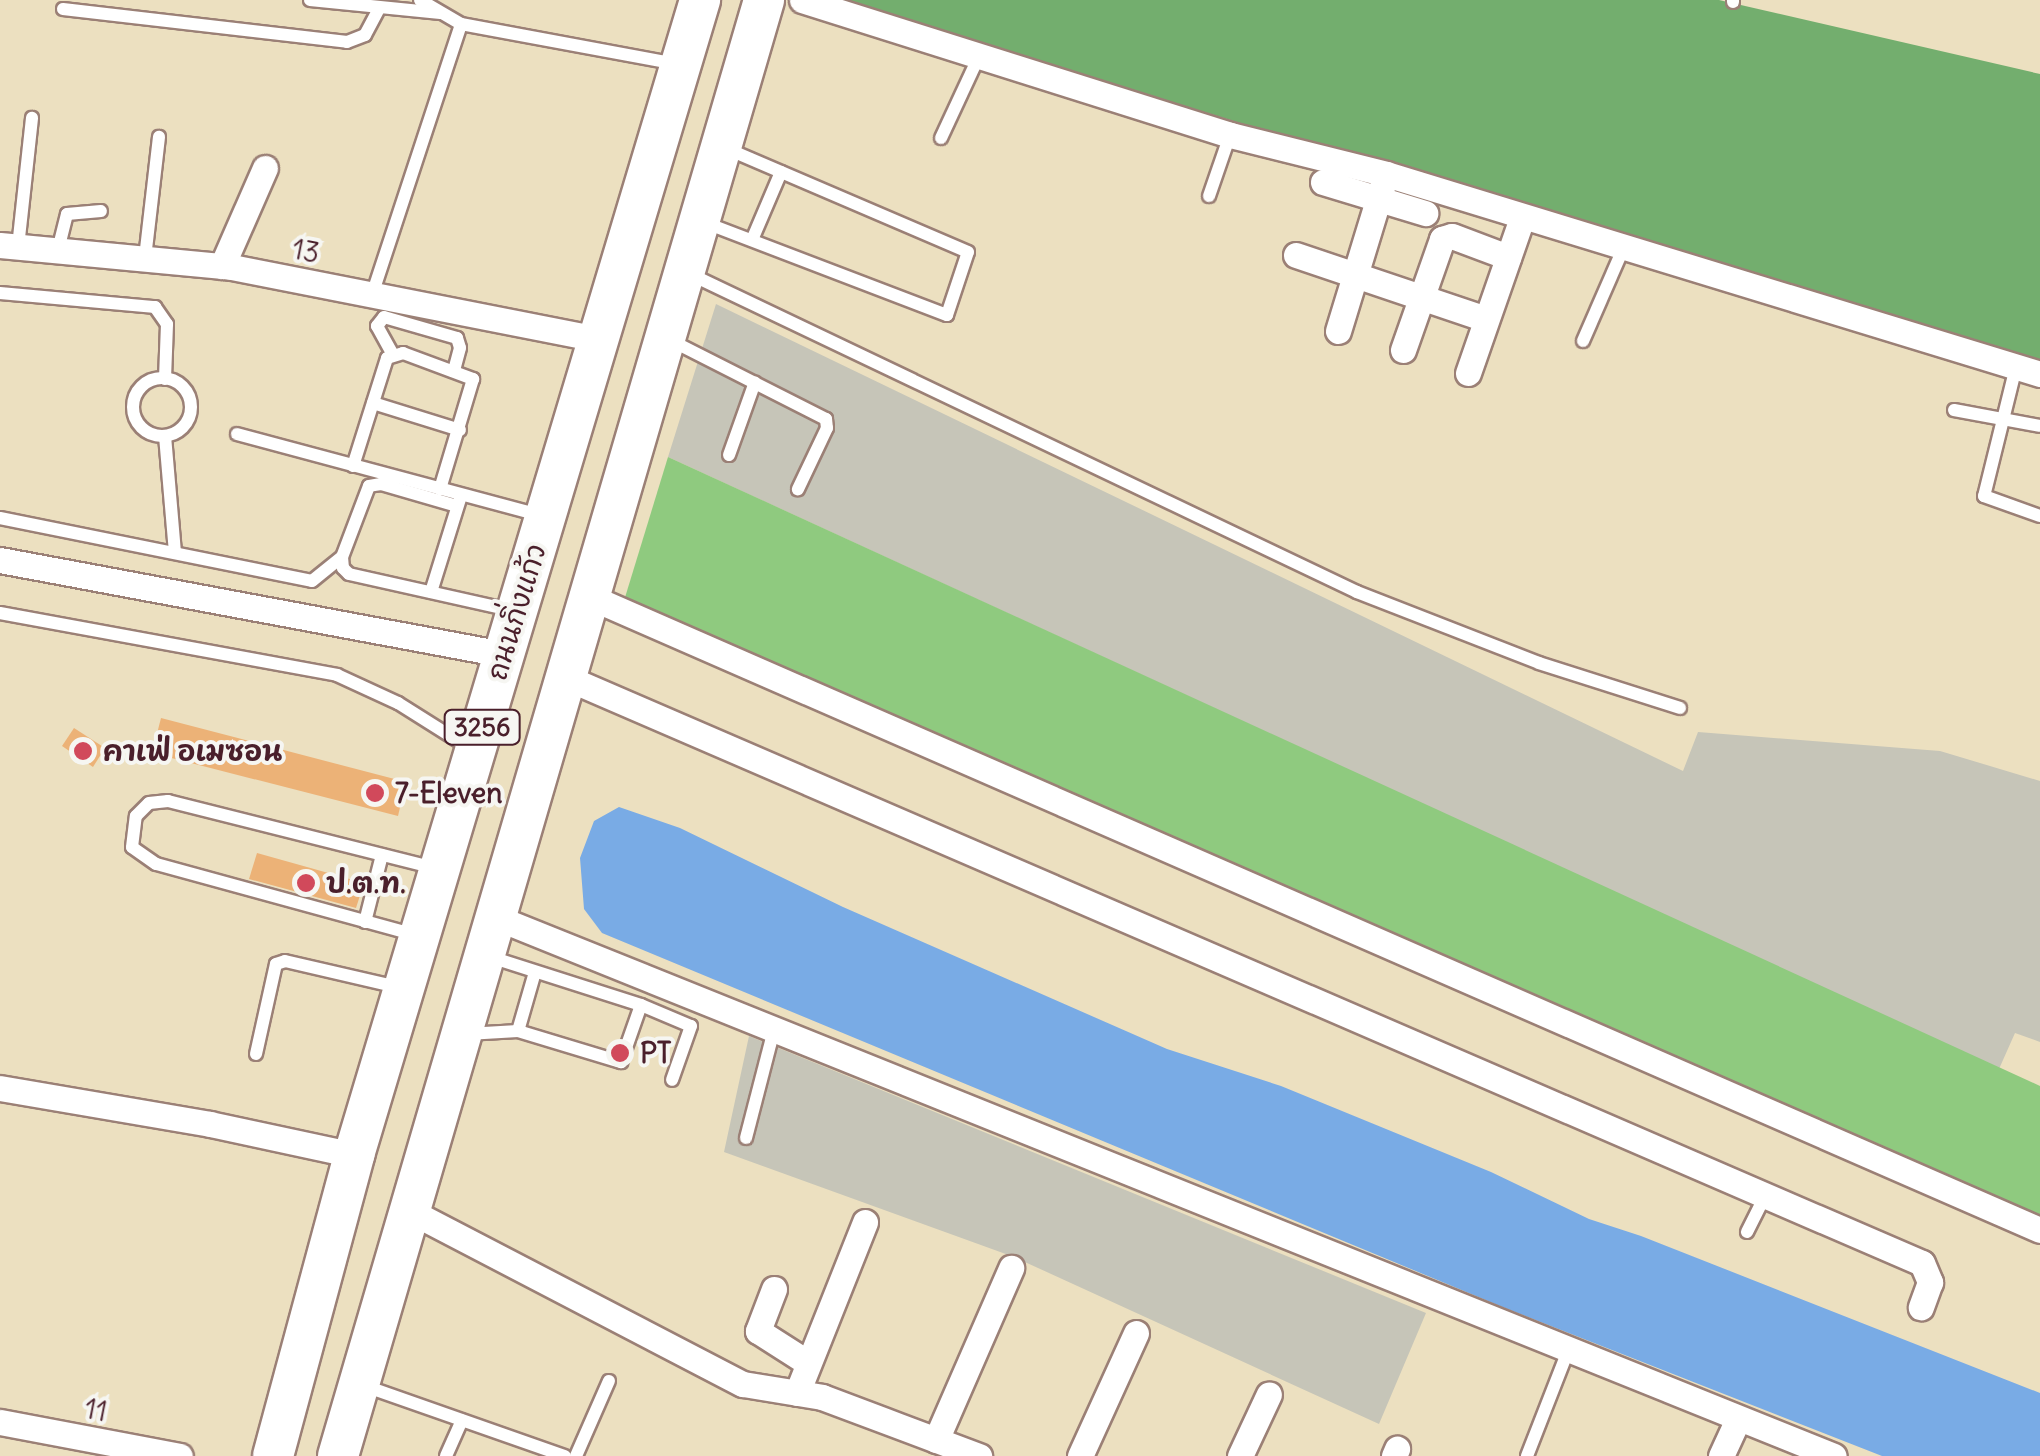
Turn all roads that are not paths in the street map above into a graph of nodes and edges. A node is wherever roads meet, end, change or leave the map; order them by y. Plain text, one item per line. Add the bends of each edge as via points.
1 (310, 0) edge
2 (420, 0) edge
3 (700, 0) edge
4 (764, 0) edge
5 (802, 0) edge
6 (63, 8) dead end
7 (379, 8) junction
8 (442, 13) junction
9 (460, 24) junction
10 (979, 56) junction
11 (682, 66) junction
12 (32, 118) dead end
13 (1230, 135) junction
14 (158, 138) dead end
15 (940, 138) dead end
16 (721, 146) junction
17 (265, 168) dead end
18 (781, 172) junction
19 (1323, 182) dead end
20 (1382, 187) junction
21 (1209, 196) dead end
22 (101, 211) dead end
23 (1425, 214) dead end
24 (1522, 218) junction
25 (700, 221) junction
26 (752, 240) junction
27 (9, 246) edge
28 (1622, 249) junction
29 (58, 250) junction
30 (1296, 254) dead end
31 (1508, 257) junction
32 (145, 258) junction
33 (222, 266) junction
34 (685, 272) junction
35 (1356, 272) junction
36 (0, 293) edge
37 (1422, 294) junction
38 (372, 296) junction
39 (1486, 320) junction
40 (1338, 331) dead end
41 (663, 337) junction
42 (597, 338) junction
43 (1583, 341) dead end
44 (1403, 350) dead end
45 (392, 353) junction
46 (454, 370) junction
47 (2028, 370) edge
48 (1468, 372) dead end
49 (164, 379) junction
50 (755, 382) junction
51 (373, 404) junction
52 (1954, 410) dead end
53 (2001, 418) junction
54 (2040, 426) edge
55 (460, 430) junction
56 (236, 434) dead end
57 (165, 436) junction
58 (729, 455) dead end
59 (353, 466) junction
60 (798, 489) dead end
61 (440, 490) junction
62 (459, 501) junction
63 (545, 516) junction
64 (2040, 516) edge
65 (0, 518) edge
66 (174, 553) junction
67 (342, 557) junction
68 (0, 560) edge
69 (431, 592) junction
70 (588, 596) junction
71 (517, 612) junction
72 (0, 613) edge
73 (503, 654) junction
74 (566, 677) junction
75 (1680, 708) dead end
76 (475, 751) junction
77 (382, 855) junction
78 (440, 869) junction
79 (365, 922) junction
80 (420, 936) junction
81 (490, 936) junction
82 (535, 972) junction
83 (405, 989) junction
84 (640, 1005) junction
85 (774, 1030) junction
86 (518, 1031) junction
87 (462, 1034) junction
88 (256, 1054) dead end
89 (672, 1080) dead end
90 (0, 1088) edge
91 (746, 1138) dead end
92 (354, 1156) junction
93 (1766, 1196) junction
94 (410, 1210) junction
95 (866, 1222) dead end
96 (2040, 1230) edge
97 (1747, 1232) dead end
98 (1011, 1268) dead end
99 (774, 1290) dead end
100 (1921, 1306) dead end
101 (1136, 1333) dead end
102 (1568, 1351) junction
103 (808, 1364) junction
104 (609, 1381) dead end
105 (359, 1384) junction
106 (797, 1393) junction
107 (1269, 1394) dead end
108 (1738, 1419) junction
109 (462, 1420) junction
110 (0, 1422) edge
111 (936, 1440) junction
112 (1787, 1448) edge
113 (180, 1456) edge
114 (272, 1456) edge
115 (338, 1456) edge
116 (446, 1456) edge
117 (566, 1456) edge
118 (576, 1456) edge
119 (979, 1456) edge
120 (1080, 1456) edge
121 (1240, 1456) edge
122 (1527, 1456) edge
123 (1721, 1456) edge
124 (1834, 1456) edge

1 - 7 lane
2 - 8 lane
3 - 11 main road, ถนนกิ่งแก้ว / 3256
4 - 16 main road, 3256
5 - 10 street
6 - 7 lane via 347,42 365,35
7 - 8 lane
8 - 9 lane
9 - 11 lane
9 - 38 lane
10 - 13 street
10 - 15 lane
11 - 42 main road, ถนนกิ่งแก้ว / 3256
12 - 27 lane
13 - 20 street
13 - 21 lane
14 - 32 lane
16 - 18 lane
16 - 25 main road, 3256
17 - 33 street
18 - 26 lane
18 - 26 lane via 968,252 946,314
19 - 20 street
20 - 23 street
20 - 24 street
20 - 35 street
22 - 29 lane via 67,214
24 - 28 street
24 - 31 street
25 - 26 lane
25 - 34 main road, 3256
27 - 29 street, 13
28 - 43 lane
28 - 47 street
29 - 32 street, 13
30 - 35 street
31 - 37 street via 1446,236
31 - 39 street
32 - 33 street, 13
33 - 38 street, 13
34 - 41 main road, 3256
34 - 75 lane via 1357,592 1539,663
35 - 37 street
35 - 40 street
36 - 49 lane via 156,307 167,324
37 - 39 street
37 - 44 street
38 - 42 street, 13
39 - 48 street
41 - 50 lane
41 - 70 main road, 3256
42 - 63 main road, ถนนกิ่งแก้ว / 3256
45 - 46 lane
45 - 46 lane via 378,326 384,317 457,338
45 - 51 lane
46 - 55 lane via 474,386
47 - 53 lane
49 - 57 lane via 186,392 190,410 182,427
49 - 57 lane via 144,385 133,408 139,426
50 - 58 lane
50 - 60 lane via 826,419
51 - 55 lane
51 - 59 lane
52 - 53 lane
53 - 54 lane
53 - 64 lane via 1984,496
55 - 61 lane
56 - 59 lane
57 - 66 lane
59 - 61 lane
61 - 62 lane
62 - 63 lane
62 - 67 lane via 369,486
62 - 69 lane
63 - 71 main road, ถนนกิ่งแก้ว / 3256
65 - 66 lane
66 - 67 lane via 312,581
67 - 69 lane via 348,574
68 - 73 street
69 - 71 lane
70 - 74 main road, 3256
70 - 96 street
71 - 73 main road, ถนนกิ่งแก้ว / 3256
72 - 76 lane via 337,675
73 - 76 main road, ถนนกิ่งแก้ว / 3256
74 - 81 main road, 3256
74 - 93 street
76 - 78 main road, ถนนกิ่งแก้ว / 3256
77 - 78 lane
77 - 79 lane
77 - 79 lane via 168,801 142,808 133,826 132,847 156,864
78 - 80 main road, ถนนกิ่งแก้ว / 3256
79 - 80 lane
80 - 83 main road, ถนนกิ่งแก้ว / 3256
81 - 82 lane
81 - 85 street
81 - 87 main road, 3256
82 - 84 lane
82 - 86 lane
83 - 88 lane via 276,964
83 - 92 main road, ถนนกิ่งแก้ว / 3256
84 - 86 lane via 621,1062
84 - 89 lane via 691,1026
85 - 91 lane
85 - 102 street
86 - 87 lane
87 - 94 main road, 3256
90 - 92 street
92 - 114 main road, ถนนกิ่งแก้ว / 3256
93 - 97 lane
93 - 100 street via 1922,1263 1930,1282
94 - 105 main road, 3256
94 - 106 street via 744,1384
95 - 103 street
98 - 111 street
99 - 103 street via 758,1331
101 - 120 street
102 - 108 street
102 - 122 lane
103 - 106 street
104 - 118 lane
105 - 109 lane
105 - 115 main road, 3256
106 - 111 street
107 - 121 street
108 - 112 street
108 - 123 street
109 - 116 lane
109 - 117 lane
110 - 113 street, 11
111 - 119 street
112 - 124 street

